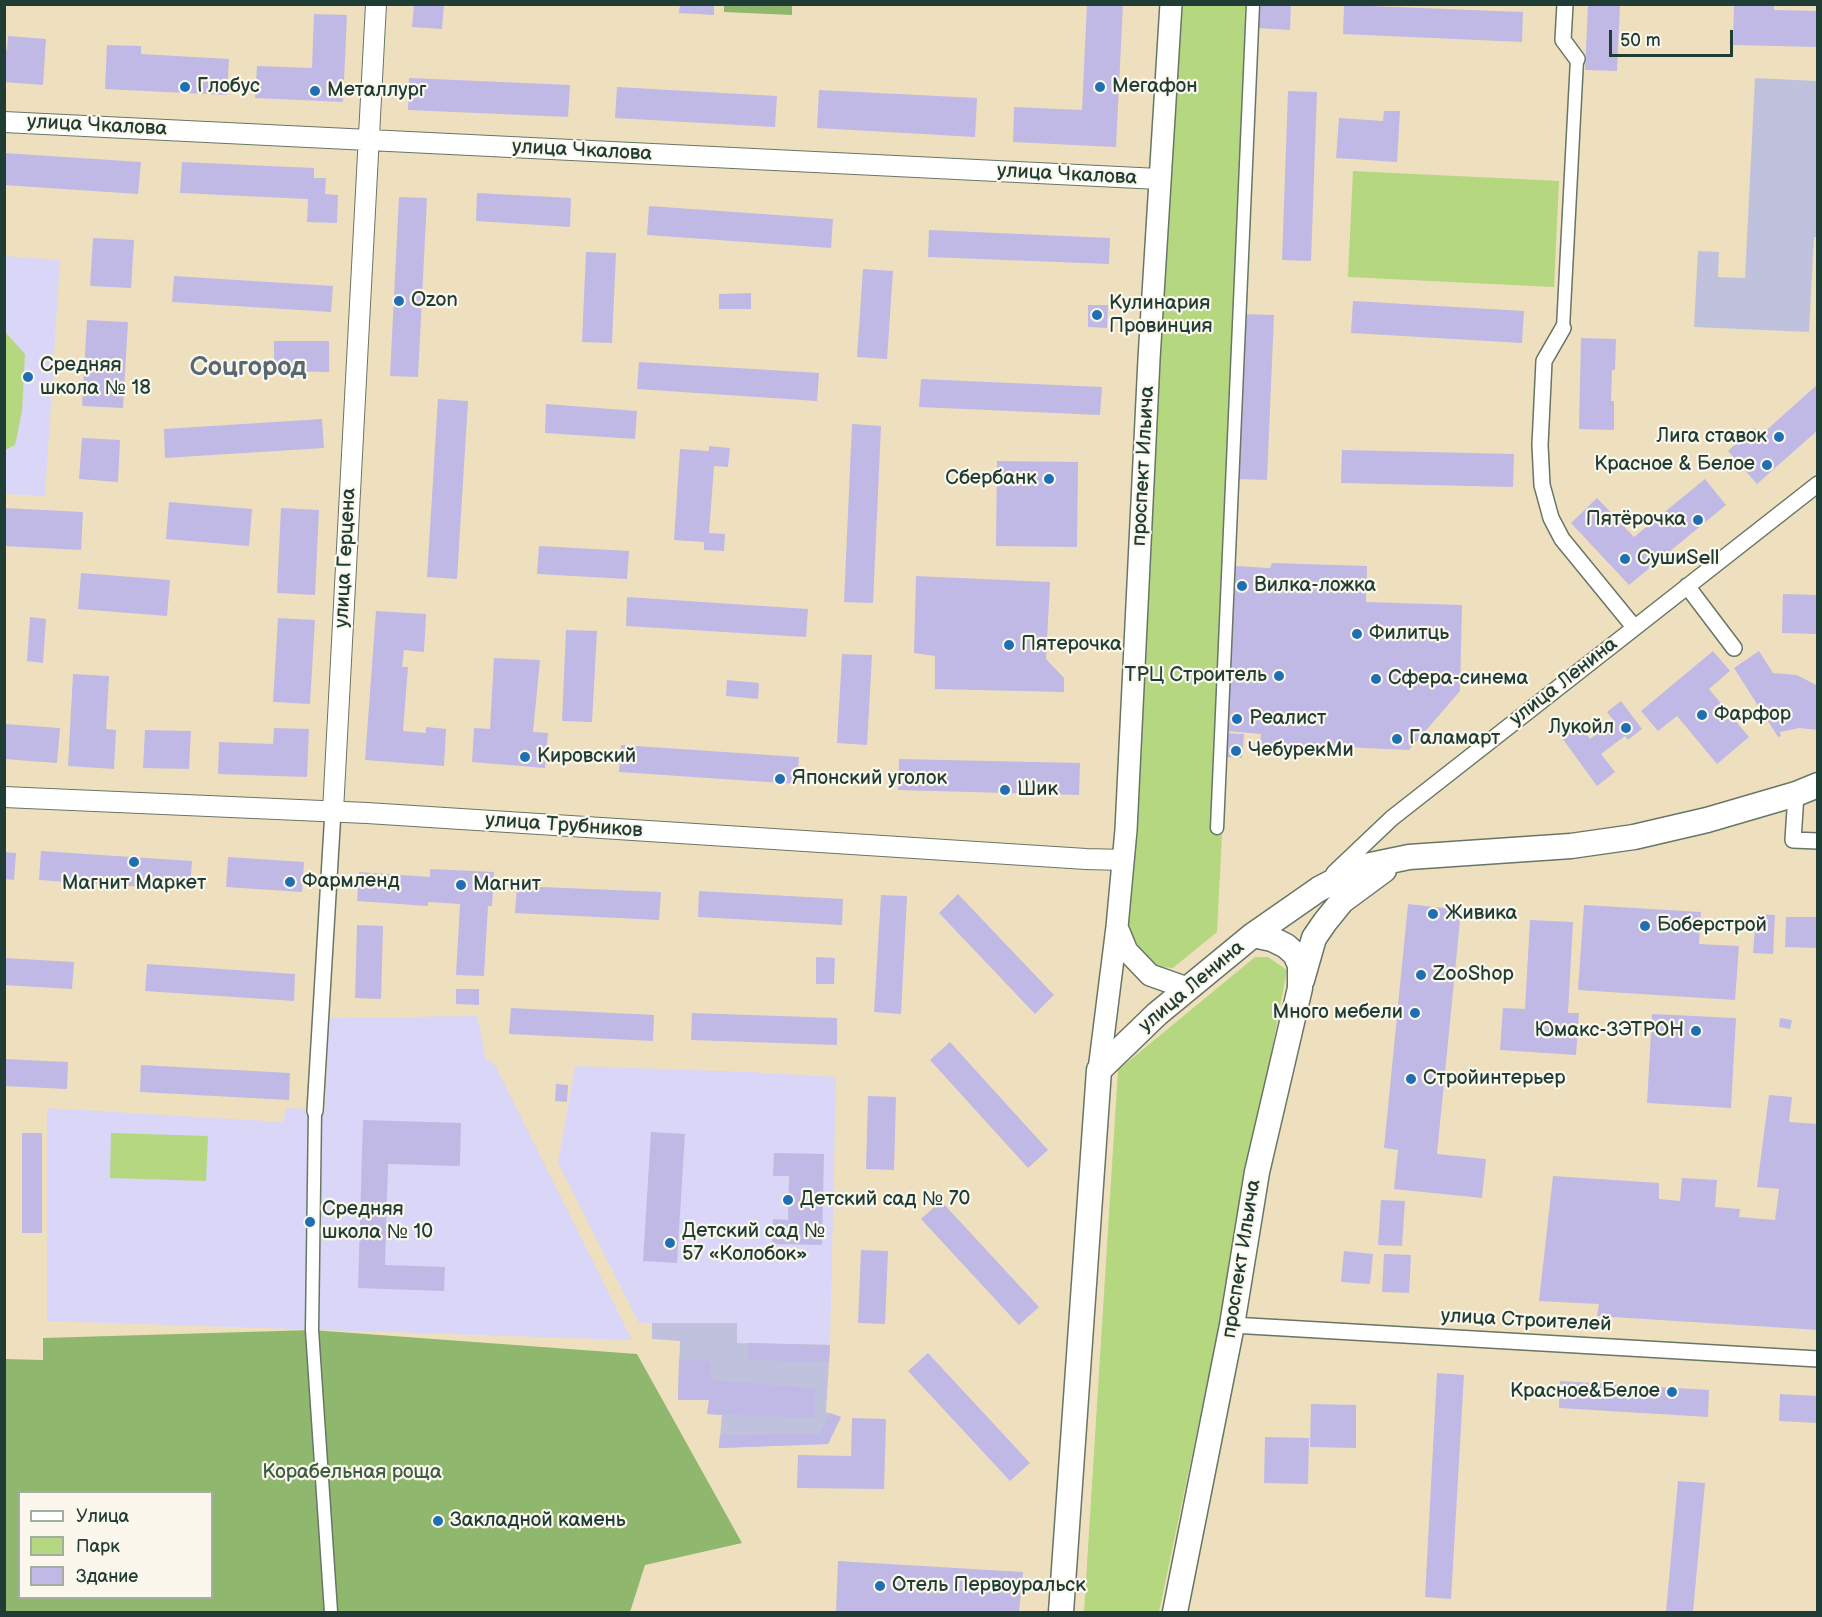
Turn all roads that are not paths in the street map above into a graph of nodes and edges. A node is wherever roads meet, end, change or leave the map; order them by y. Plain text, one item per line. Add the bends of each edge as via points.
1 (376, 4) edge
2 (1172, 4) edge
3 (1253, 4) edge
4 (1564, 4) edge
5 (1577, 59) joint
6 (4, 122) edge
7 (368, 140) junction
8 (1160, 179) junction
9 (1563, 328) joint
10 (1818, 484) edge
11 (1687, 586) junction
12 (1634, 627) junction
13 (1734, 648) dead end
14 (1807, 789) edge
15 (4, 796) edge
16 (333, 811) junction
17 (1217, 828) dead end
18 (1818, 841) edge
19 (1402, 858) junction
20 (1123, 860) junction
21 (1319, 888) junction
22 (1117, 927) junction
23 (1254, 935) junction
24 (1187, 988) junction
25 (1300, 988) junction
26 (1099, 1070) junction
27 (315, 1111) joint
28 (1232, 1325) junction
29 (1818, 1359) edge
30 (330, 1612) edge
31 (1061, 1612) edge
32 (1175, 1612) edge

1 - 7 street, улица Герцена
2 - 8 main road, проспект Ильича
3 - 17 street
4 - 5 street via 1563,40
5 - 9 street
6 - 7 street, улица Чкалова
7 - 8 street, улица Чкалова
7 - 16 street, улица Герцена
8 - 20 main road, проспект Ильича
9 - 12 street via 1544,361 1542,485 1551,519 1562,539
10 - 11 street, улица Ленина
11 - 12 street, улица Ленина
11 - 13 street
12 - 21 street, улица Ленина via 1392,818
14 - 18 street via 1793,840
14 - 19 main road, улица Ленина via 1707,820 1634,837 1571,846
15 - 16 street, улица Трубников
16 - 20 street, улица Трубников
16 - 27 street, улица Герцена
19 - 21 main road, улица Ленина via 1362,867
19 - 25 main road via 1355,890 1325,922 1314,938
20 - 22 main road, проспект Ильича
21 - 23 main road, улица Ленина
22 - 24 main road via 1127,951 1150,975
22 - 26 main road, проспект Ильича
23 - 24 main road, улица Ленина
23 - 25 main road, проспект Ильича via 1272,939 1295,954 1300,965
24 - 26 main road, улица Ленина
25 - 28 main road, проспект Ильича via 1257,1172
26 - 31 main road, проспект Ильича
27 - 30 street via 312,1330
28 - 29 street, улица Строителей
28 - 32 main road, проспект Ильича

